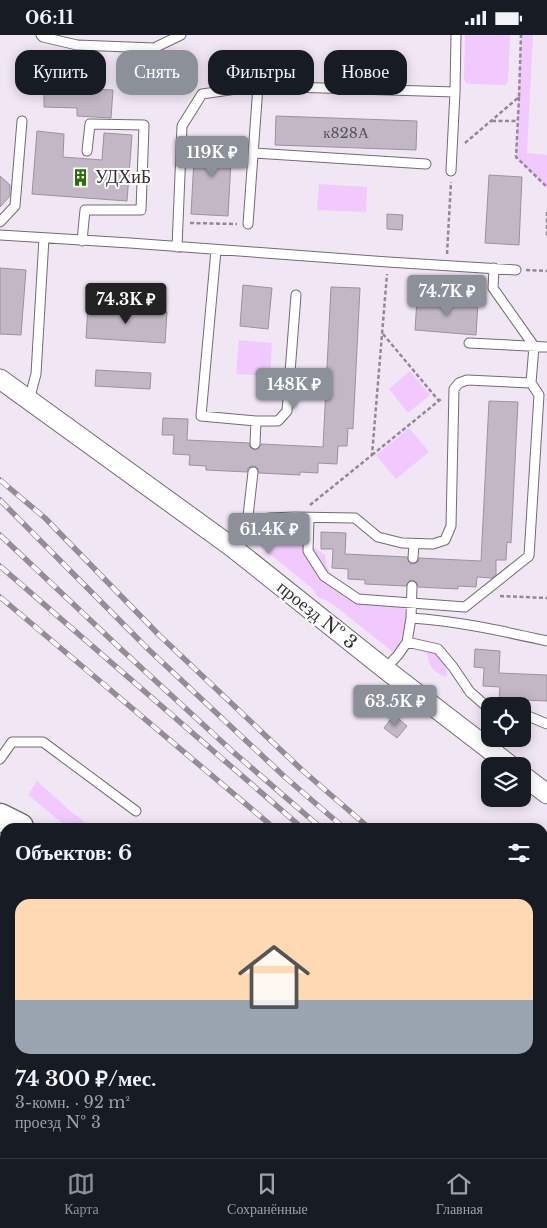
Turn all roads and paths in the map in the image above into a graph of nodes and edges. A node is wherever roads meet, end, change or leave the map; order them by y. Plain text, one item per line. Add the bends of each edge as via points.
1 (41, 35) edge
2 (180, 35) edge
3 (456, 35) edge
4 (521, 35) edge
5 (314, 88) edge
6 (455, 92) junction
7 (208, 93) edge
8 (257, 95) edge
9 (519, 97) junction
10 (22, 121) dead end
11 (491, 121) junction
12 (518, 121) junction
13 (87, 151) dead end
14 (254, 153) junction
15 (452, 154) junction
16 (426, 164) dead end
17 (451, 171) joint
18 (547, 187) edge
19 (547, 212) edge
20 (0, 222) edge
21 (178, 222) junction
22 (248, 224) joint
23 (0, 235) edge
24 (547, 236) edge
25 (44, 238) junction
26 (82, 241) junction
27 (177, 247) junction
28 (216, 250) junction
29 (388, 262) junction
30 (447, 265) junction
31 (494, 268) junction
32 (516, 270) joint
33 (547, 271) edge
34 (296, 295) dead end
35 (382, 332) junction
36 (469, 343) dead end
37 (534, 347) junction
38 (547, 347) edge
39 (0, 379) edge
40 (531, 383) junction
41 (454, 389) junction
42 (29, 400) junction
43 (439, 401) junction
44 (256, 421) junction
45 (254, 444) dead end
46 (372, 455) junction
47 (253, 472) dead end
48 (294, 517) junction
49 (309, 518) junction
50 (248, 525) junction
51 (414, 544) junction
52 (232, 547) junction
53 (413, 558) dead end
54 (412, 586) dead end
55 (481, 595) junction
56 (547, 598) edge
57 (412, 602) junction
58 (411, 618) junction
59 (547, 641) edge
60 (407, 642) junction
61 (385, 669) junction
62 (481, 702) edge
63 (531, 717) edge
64 (547, 724) edge
65 (499, 757) edge
66 (0, 759) edge
67 (531, 782) edge
68 (547, 794) edge
69 (136, 811) dead end
70 (0, 817) edge
71 (12, 823) edge

1 - 2 lane via 77,45 154,48
3 - 6 lane
4 - 9 path
5 - 6 lane
6 - 15 lane
7 - 21 lane via 202,94 182,126
8 - 14 lane
9 - 11 path
9 - 12 path
10 - 20 lane via 16,206
11 - 12 path
11 - 15 path
12 - 18 path via 516,157
13 - 26 lane via 90,123 144,125 141,210 84,210
14 - 16 lane
14 - 22 lane
15 - 17 lane
17 - 30 path
19 - 24 path
21 - 22 path
21 - 27 lane
23 - 25 lane
25 - 26 lane
25 - 42 lane via 36,374
26 - 27 lane
27 - 28 lane
28 - 29 lane
28 - 44 lane via 201,416
29 - 30 lane
29 - 35 path
30 - 31 lane
31 - 32 lane
31 - 37 lane via 493,288
32 - 33 path
34 - 44 lane via 287,411 278,421
35 - 43 path
35 - 46 path
36 - 37 lane
37 - 38 lane
37 - 40 lane
39 - 42 street, проезд № 3
40 - 41 lane via 467,380
40 - 55 lane via 539,395 529,556
41 - 43 path
41 - 51 lane via 451,525 445,540
42 - 52 street, проезд № 3
43 - 46 path
44 - 45 lane
46 - 48 path
47 - 50 lane
48 - 49 lane
48 - 50 lane via 269,518
49 - 51 lane via 355,518 378,537
49 - 57 lane via 308,551 324,575 358,599
50 - 52 lane
51 - 53 lane
52 - 61 street, проезд № 3
54 - 57 lane
55 - 56 path
55 - 57 lane via 465,607
57 - 58 lane
58 - 59 lane via 477,626
58 - 60 lane
60 - 61 lane
60 - 62 lane via 438,649
61 - 65 street, проезд № 3
63 - 64 lane
66 - 69 lane via 12,742 43,742
67 - 68 street
70 - 71 main road

